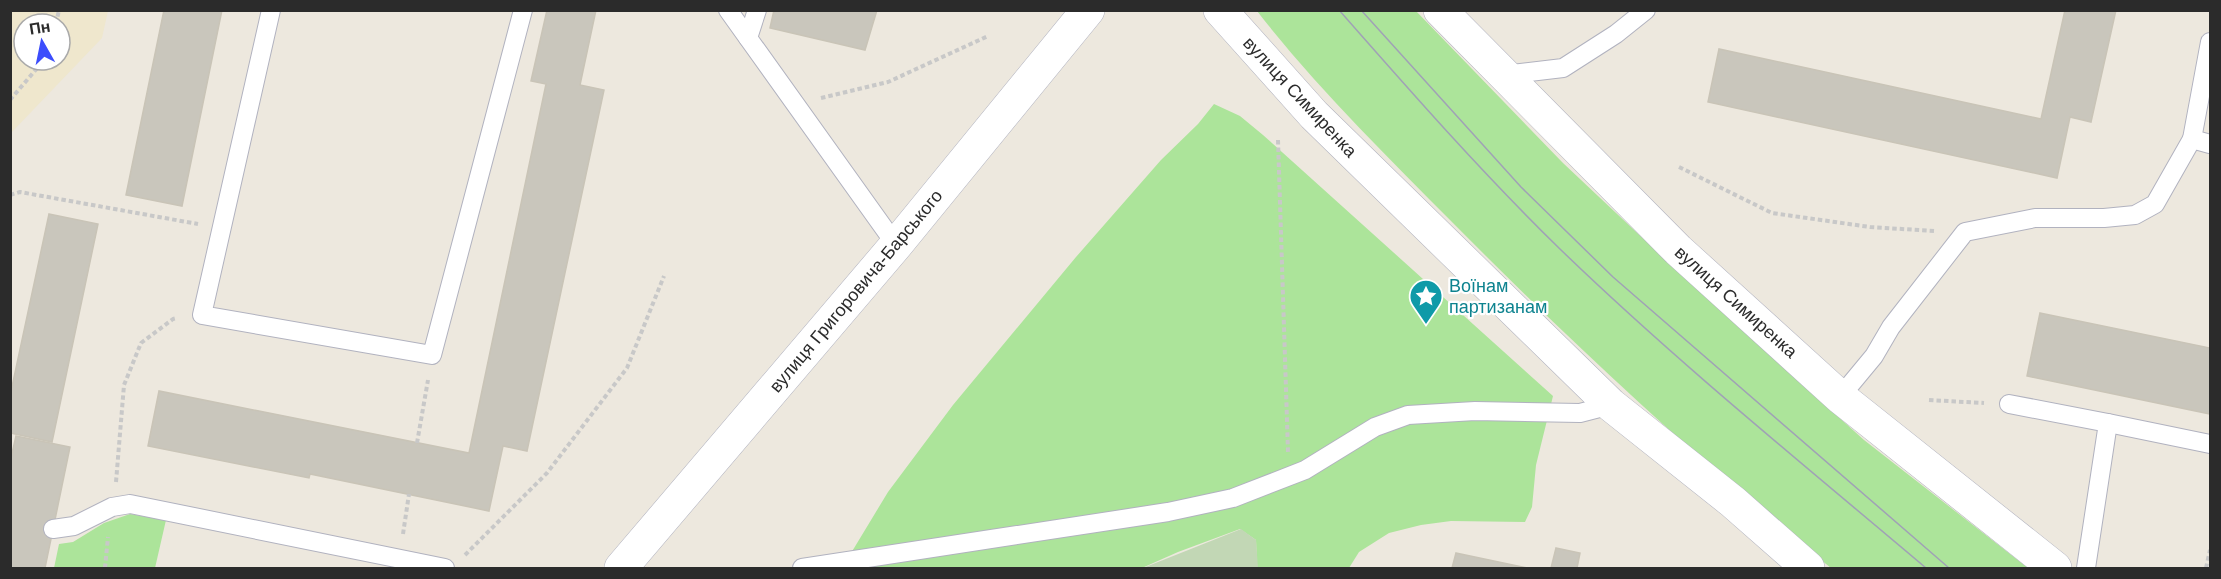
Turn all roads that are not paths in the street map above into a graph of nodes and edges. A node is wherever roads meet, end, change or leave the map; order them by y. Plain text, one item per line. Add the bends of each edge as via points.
1 (271, 10) edge
2 (523, 10) edge
3 (728, 10) edge
4 (757, 10) edge
5 (1088, 10) edge
6 (1220, 10) edge
7 (1440, 10) edge
8 (1646, 10) edge
9 (748, 38) junction
10 (2211, 42) edge
11 (1504, 75) junction
12 (2192, 140) junction
13 (2211, 144) edge
14 (896, 245) junction
15 (1840, 397) junction
16 (2009, 404) road end
17 (1611, 405) junction
18 (2108, 423) junction
19 (2211, 444) edge
20 (53, 530) dead end
21 (452, 565) edge
22 (621, 568) edge
23 (802, 568) edge
24 (1808, 568) edge
25 (2055, 568) edge
26 (2086, 568) edge

1 - 2 lane via 202,315 432,355
3 - 9 lane
4 - 9 lane
5 - 14 street, вулиця Григоровича-Барського
6 - 17 street, вулиця Симиренка via 1314,116
7 - 11 street, вулиця Симиренка
8 - 11 lane via 1563,68
9 - 14 lane
10 - 12 lane
11 - 15 street, вулиця Симиренка via 1678,250
12 - 13 lane
12 - 15 lane via 2155,204 2135,215 2035,218 1965,232
14 - 22 street, вулиця Григоровича-Барського
15 - 25 street, вулиця Симиренка
16 - 18 lane
17 - 23 lane via 1580,413 1475,411 1408,415 1375,427 1305,470 1233,498 1168,512
17 - 24 street, вулиця Симиренка via 1733,502
18 - 19 lane
18 - 26 lane
20 - 21 lane via 130,504 399,560

